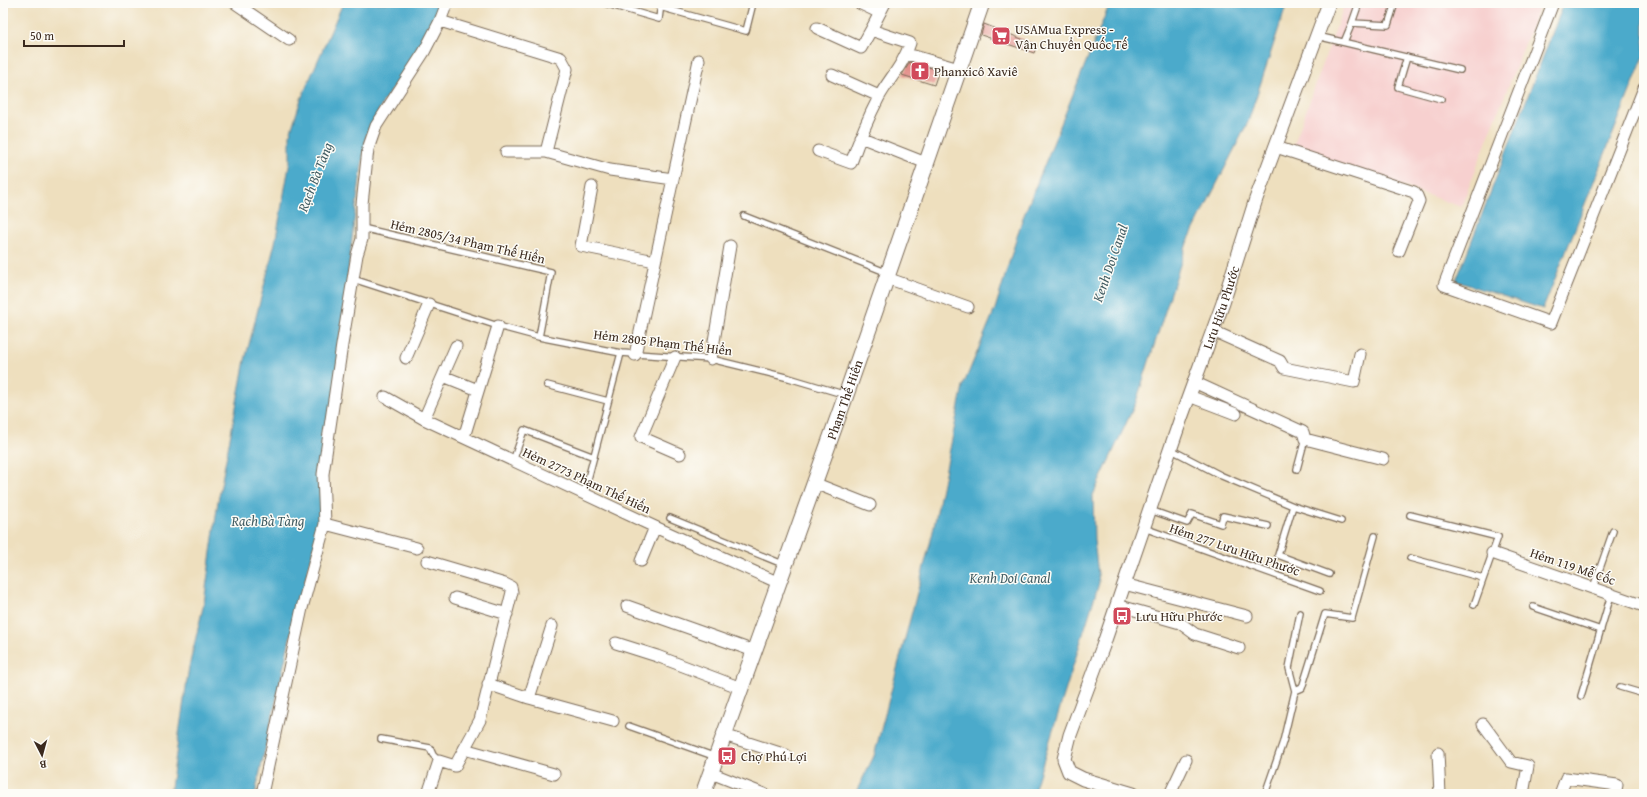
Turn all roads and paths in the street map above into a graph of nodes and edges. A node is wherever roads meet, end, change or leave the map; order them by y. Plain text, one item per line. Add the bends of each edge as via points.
1 (235, 3) edge
2 (447, 3) edge
3 (604, 3) edge
4 (754, 3) edge
5 (859, 3) edge
6 (982, 3) edge
7 (1329, 3) edge
8 (1359, 3) edge
9 (1395, 3) edge
10 (1553, 3) edge
11 (661, 5) edge
12 (883, 8) edge
13 (440, 21) junction
14 (1352, 23) junction
15 (817, 28) dead end
16 (871, 30) junction
17 (1317, 36) junction
18 (289, 40) dead end
19 (1344, 42) junction
20 (907, 54) junction
21 (1407, 57) junction
22 (699, 60) dead end
23 (959, 69) junction
24 (1460, 70) dead end
25 (832, 75) dead end
26 (1644, 88) edge
27 (879, 96) junction
28 (1441, 99) dead end
29 (860, 137) junction
30 (1276, 147) junction
31 (818, 151) dead end
32 (506, 152) dead end
33 (546, 152) junction
34 (926, 163) junction
35 (673, 179) junction
36 (592, 187) dead end
37 (744, 216) dead end
38 (362, 228) junction
39 (730, 246) dead end
40 (1399, 251) dead end
41 (655, 262) junction
42 (888, 276) junction
43 (353, 279) junction
44 (429, 304) junction
45 (968, 307) dead end
46 (498, 326) junction
47 (1213, 331) junction
48 (539, 337) junction
49 (456, 346) dead end
50 (620, 353) junction
51 (1360, 354) dead end
52 (635, 355) junction
53 (675, 357) junction
54 (406, 358) dead end
55 (711, 359) junction
56 (443, 376) junction
57 (1194, 382) junction
58 (547, 386) dead end
59 (478, 390) junction
60 (846, 395) junction
61 (1189, 396) junction
62 (385, 397) dead end
63 (608, 401) junction
64 (1236, 414) dead end
65 (424, 419) junction
66 (464, 437) junction
67 (1305, 439) junction
68 (1170, 449) junction
69 (680, 454) dead end
70 (594, 456) junction
71 (1383, 459) dead end
72 (513, 461) junction
73 (1298, 469) dead end
74 (814, 483) junction
75 (584, 494) junction
76 (870, 505) dead end
77 (1293, 506) junction
78 (1150, 510) junction
79 (1410, 515) dead end
80 (670, 518) dead end
81 (1341, 521) dead end
82 (325, 524) junction
83 (1268, 526) dead end
84 (655, 527) junction
85 (1143, 528) junction
86 (1613, 531) dead end
87 (1374, 536) dead end
88 (417, 548) dead end
89 (1492, 553) junction
90 (1410, 558) dead end
91 (427, 561) dead end
92 (641, 561) dead end
93 (785, 565) junction
94 (1329, 574) dead end
95 (1483, 578) junction
96 (779, 583) junction
97 (1124, 584) junction
98 (1593, 588) junction
99 (1320, 591) dead end
100 (1611, 595) junction
101 (455, 598) dead end
102 (1117, 605) junction
103 (1474, 605) dead end
104 (627, 606) dead end
105 (1644, 606) edge
106 (1533, 608) dead end
107 (1300, 613) dead end
108 (506, 614) junction
109 (1247, 616) dead end
110 (552, 626) dead end
111 (1601, 630) junction
112 (616, 644) dead end
113 (1239, 648) dead end
114 (754, 651) junction
115 (488, 684) junction
116 (1620, 687) dead end
117 (741, 688) junction
118 (1295, 691) junction
119 (1644, 694) edge
120 (1581, 696) dead end
121 (529, 698) junction
122 (613, 721) dead end
123 (1483, 724) dead end
124 (629, 726) dead end
125 (724, 735) junction
126 (381, 739) dead end
127 (464, 749) junction
128 (1438, 753) dead end
129 (786, 755) dead end
130 (716, 757) junction
131 (1186, 760) dead end
132 (439, 761) junction
133 (711, 773) junction
134 (554, 774) dead end
135 (262, 794) edge
136 (428, 794) edge
137 (703, 794) edge
138 (764, 794) edge
139 (1133, 794) edge
140 (1170, 794) edge
141 (1266, 794) edge
142 (1440, 794) edge
143 (1523, 794) edge
144 (1560, 794) edge
145 (1615, 794) edge

1 - 18 street
2 - 13 street
3 - 11 lane via 658,19
4 - 11 lane via 746,31
5 - 12 street
6 - 23 main road, Phạm Thế Hiển
7 - 17 street, Lưu Hữu Phước
8 - 14 lane
9 - 14 lane via 1388,25
10 - 26 street via 1444,285 1550,323
12 - 16 street
13 - 33 street via 561,58 567,69
13 - 38 street via 424,52 376,126 368,149
14 - 19 lane
15 - 16 street via 861,48
16 - 20 street via 910,44
17 - 19 lane
17 - 30 street, Lưu Hữu Phước
19 - 21 lane
20 - 23 street
20 - 27 street
21 - 24 lane
21 - 28 lane via 1398,87
22 - 35 street
23 - 34 main road, Phạm Thế Hiển
25 - 27 street
27 - 29 street
29 - 31 street via 851,163
29 - 34 street
30 - 40 street via 1414,192 1419,201
30 - 47 street, Lưu Hữu Phước via 1256,199
32 - 33 street
33 - 35 street via 610,170
34 - 42 main road, Phạm Thế Hiển
35 - 41 street
36 - 41 street via 581,246
37 - 42 lane
38 - 43 street
38 - 48 lane, Hẻm 2805/34 Phạm Thế Hiển via 551,272
39 - 55 street
41 - 52 street
42 - 45 street
42 - 60 main road, Phạm Thế Hiển
43 - 44 lane, Hẻm 2805 Phạm Thế Hiển
43 - 82 street via 323,474
44 - 46 lane, Hẻm 2805 Phạm Thế Hiển
44 - 54 street
46 - 48 lane, Hẻm 2805 Phạm Thế Hiển
46 - 59 street
47 - 51 street via 1280,361 1284,368 1354,382
47 - 57 street, Lưu Hữu Phước
48 - 50 lane, Hẻm 2805 Phạm Thế Hiển
49 - 56 street
50 - 52 lane, Hẻm 2805 Phạm Thế Hiển
50 - 63 lane
52 - 53 lane, Hẻm 2805 Phạm Thế Hiển
53 - 55 lane, Hẻm 2805 Phạm Thế Hiển
53 - 69 street via 640,437
55 - 60 lane, Hẻm 2805 Phạm Thế Hiển
56 - 59 street
56 - 65 street
57 - 61 street, Lưu Hữu Phước
57 - 67 street via 1302,432
58 - 63 lane
59 - 66 street
60 - 74 main road, Phạm Thế Hiển
61 - 64 street
61 - 68 street, Lưu Hữu Phước
62 - 65 street, Hẻm 2773 Phạm Thế Hiển
63 - 70 lane
65 - 66 street, Hẻm 2773 Phạm Thế Hiển
66 - 72 street, Hẻm 2773 Phạm Thế Hiển
67 - 71 street
67 - 73 lane
68 - 77 lane via 1222,476
68 - 78 street, Lưu Hữu Phước
70 - 72 lane via 524,430
70 - 75 lane
72 - 75 street, Hẻm 2773 Phạm Thế Hiển
74 - 76 street
74 - 93 main road, Phạm Thế Hiển
75 - 84 street, Hẻm 2773 Phạm Thế Hiển
77 - 81 lane
77 - 94 lane via 1278,554
78 - 83 lane via 1187,523 1192,514 1221,524 1223,516
78 - 85 street, Lưu Hữu Phước
79 - 89 lane via 1498,537
80 - 93 lane
82 - 88 street
82 - 135 street via 302,608
84 - 92 street
84 - 96 street, Hẻm 2773 Phạm Thế Hiển
85 - 97 street, Lưu Hữu Phước
85 - 99 lane, Hẻm 277 Lưu Hữu Phước
86 - 98 lane
87 - 118 lane via 1352,618 1325,614 1302,688
89 - 95 lane
89 - 98 street, Hẻm 119 Mễ Cốc
90 - 95 lane
91 - 108 street via 511,587
93 - 96 main road, Phạm Thế Hiển
95 - 103 lane
96 - 114 main road, Phạm Thế Hiển
97 - 102 street, Lưu Hữu Phước
97 - 109 street
98 - 100 street, Hẻm 119 Mễ Cốc
100 - 105 street, Hẻm 119 Mễ Cốc
100 - 111 lane
101 - 108 street
102 - 113 street via 1180,623 1195,634
102 - 139 street, Lưu Hữu Phước via 1070,735 1064,759 1069,772 1083,779
104 - 114 street
106 - 111 lane
107 - 118 lane via 1289,668
108 - 115 street
110 - 121 street
111 - 120 lane
112 - 117 street via 657,656
114 - 117 main road, Phạm Thế Hiển
115 - 121 street
115 - 127 street via 480,720
116 - 119 lane
117 - 125 main road, Phạm Thế Hiển
118 - 141 lane via 1283,742
121 - 122 street
123 - 143 street via 1511,762 1528,766
124 - 130 lane
125 - 129 street
125 - 130 main road, Phạm Thế Hiển
126 - 132 lane via 430,748
127 - 132 street via 455,766
127 - 134 street
128 - 142 street
130 - 133 main road, Phạm Thế Hiển
131 - 140 street
132 - 136 street
133 - 137 main road, Phạm Thế Hiển
133 - 138 street
144 - 145 street via 1566,778 1616,785

